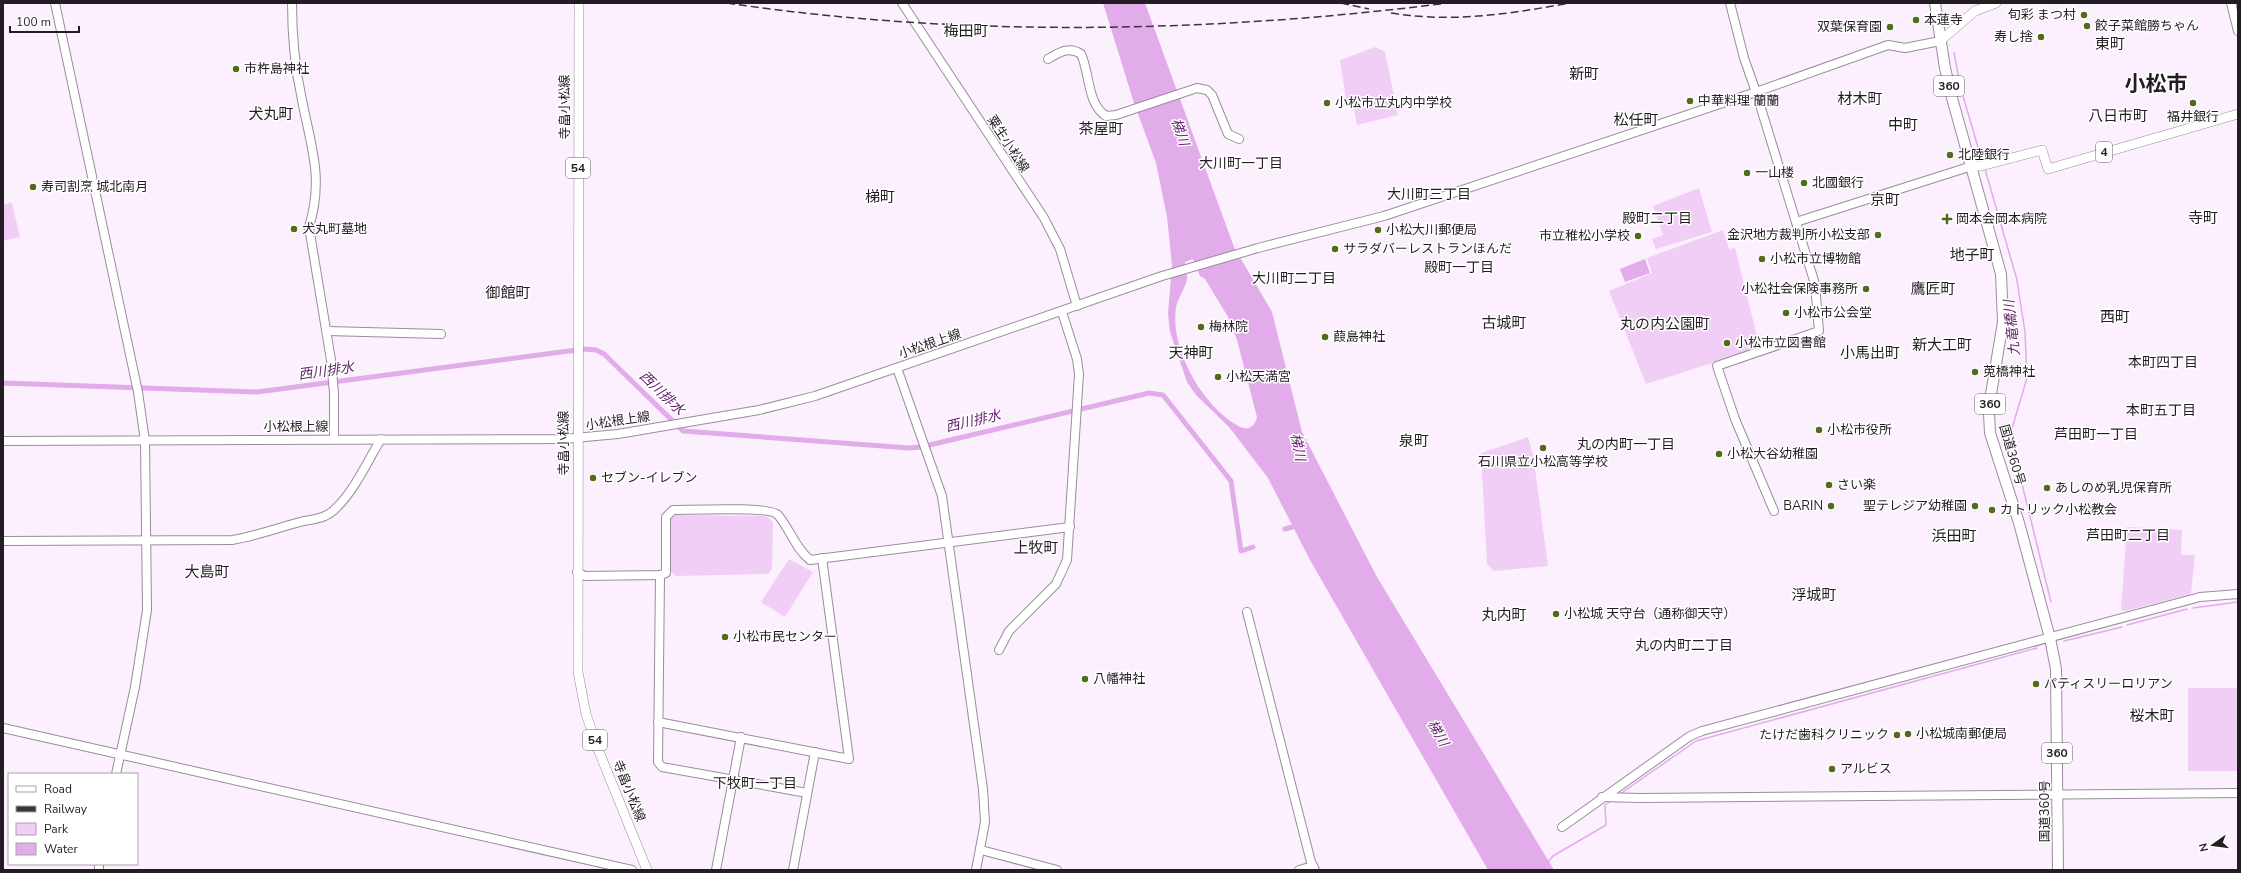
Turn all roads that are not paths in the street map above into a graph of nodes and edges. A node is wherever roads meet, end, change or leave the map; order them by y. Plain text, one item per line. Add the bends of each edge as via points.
1 (55, 3) edge
2 (292, 3) edge
3 (579, 3) edge
4 (902, 3) edge
5 (1730, 3) edge
6 (1935, 3) edge
7 (1996, 3) edge
8 (2231, 3) edge
9 (2238, 31) edge
10 (1940, 40) junction
11 (1048, 59) dead end
12 (1756, 92) junction
13 (2238, 114) edge
14 (1239, 138) dead end
15 (1977, 166) junction
16 (1796, 222) junction
17 (1077, 306) junction
18 (1062, 312) junction
19 (327, 331) junction
20 (441, 334) dead end
21 (897, 368) junction
22 (577, 438) junction
23 (334, 439) junction
24 (381, 439) junction
25 (3, 441) edge
26 (145, 441) junction
27 (1774, 511) dead end
28 (1070, 527) junction
29 (3, 540) edge
30 (146, 541) junction
31 (950, 543) junction
32 (822, 558) junction
33 (577, 572) junction
34 (660, 575) junction
35 (2238, 594) edge
36 (1246, 612) dead end
37 (2050, 638) junction
38 (999, 650) dead end
39 (658, 722) junction
40 (3, 728) edge
41 (741, 737) junction
42 (815, 752) junction
43 (120, 754) junction
44 (116, 773) edge
45 (733, 779) junction
46 (807, 793) junction
47 (2238, 793) edge
48 (2058, 795) junction
49 (1606, 797) junction
50 (1562, 827) dead end
51 (981, 850) junction
52 (1314, 868) edge
53 (632, 870) edge
54 (647, 870) edge
55 (716, 870) edge
56 (793, 870) edge
57 (976, 870) edge
58 (1057, 870) edge
59 (1299, 870) edge
60 (2058, 870) edge

1 - 26 street via 138,392
2 - 19 street via 296,61 317,172 309,226
3 - 22 main road, 寺畠小松線 / 54
4 - 17 street, 粟生小松線 via 1044,218 1060,249
5 - 12 street
6 - 10 highway, 国道360号 / 360
7 - 10 main road via 1975,11
8 - 9 street
10 - 12 street, 小松根上線 via 1905,48 1888,45
10 - 15 highway, 国道360号 / 360 via 1954,105
11 - 14 street via 1070,49 1081,54 1095,106 1106,116 1194,89 1207,90 1212,95 1228,134
12 - 16 street
12 - 17 street, 小松根上線 via 1384,216 1162,276
13 - 15 main road, 4 via 2048,169 2042,150
15 - 16 street
15 - 37 highway, 国道360号 / 360 via 2000,269 2003,301 2004,322 1989,413 1990,433 2019,523
16 - 27 street via 1815,284 1819,330 1717,366 1735,419
17 - 18 street, 小松根上線
18 - 21 street, 小松根上線
18 - 28 street via 1077,359 1079,374
19 - 20 street
19 - 23 street via 334,393
21 - 22 street, 小松根上線 via 759,410 618,434
21 - 31 street via 942,496
22 - 24 street, 小松根上線
22 - 33 main road, 寺畠小松線 / 54
23 - 24 street, 小松根上線
23 - 26 street, 小松根上線
24 - 30 street via 336,510 322,518 232,540
25 - 26 street, 小松根上線
26 - 30 street
28 - 31 street
28 - 38 street via 1067,560 1056,584 1009,631
29 - 30 street
30 - 43 street via 145,627
31 - 32 street
31 - 51 street via 983,789 985,822
32 - 34 street via 810,560 803,554 777,513 673,510 666,517 666,572
32 - 42 street via 850,758
33 - 34 street via 585,576
33 - 54 main road, 寺畠小松線 / 54 via 578,672 586,714
34 - 39 street
35 - 37 street via 2200,597
36 - 52 street
37 - 48 highway, 国道360号 / 360 via 2057,683
37 - 49 street via 1702,731 1690,736
39 - 41 street
39 - 45 street via 658,762 662,767
40 - 43 street
41 - 42 street
41 - 45 street
42 - 46 street
43 - 44 street
43 - 53 street
45 - 46 street
45 - 55 street
46 - 56 street
47 - 48 street
48 - 49 street
48 - 60 highway, 国道360号 / 360
49 - 50 street
51 - 57 street
51 - 58 street
52 - 59 street

